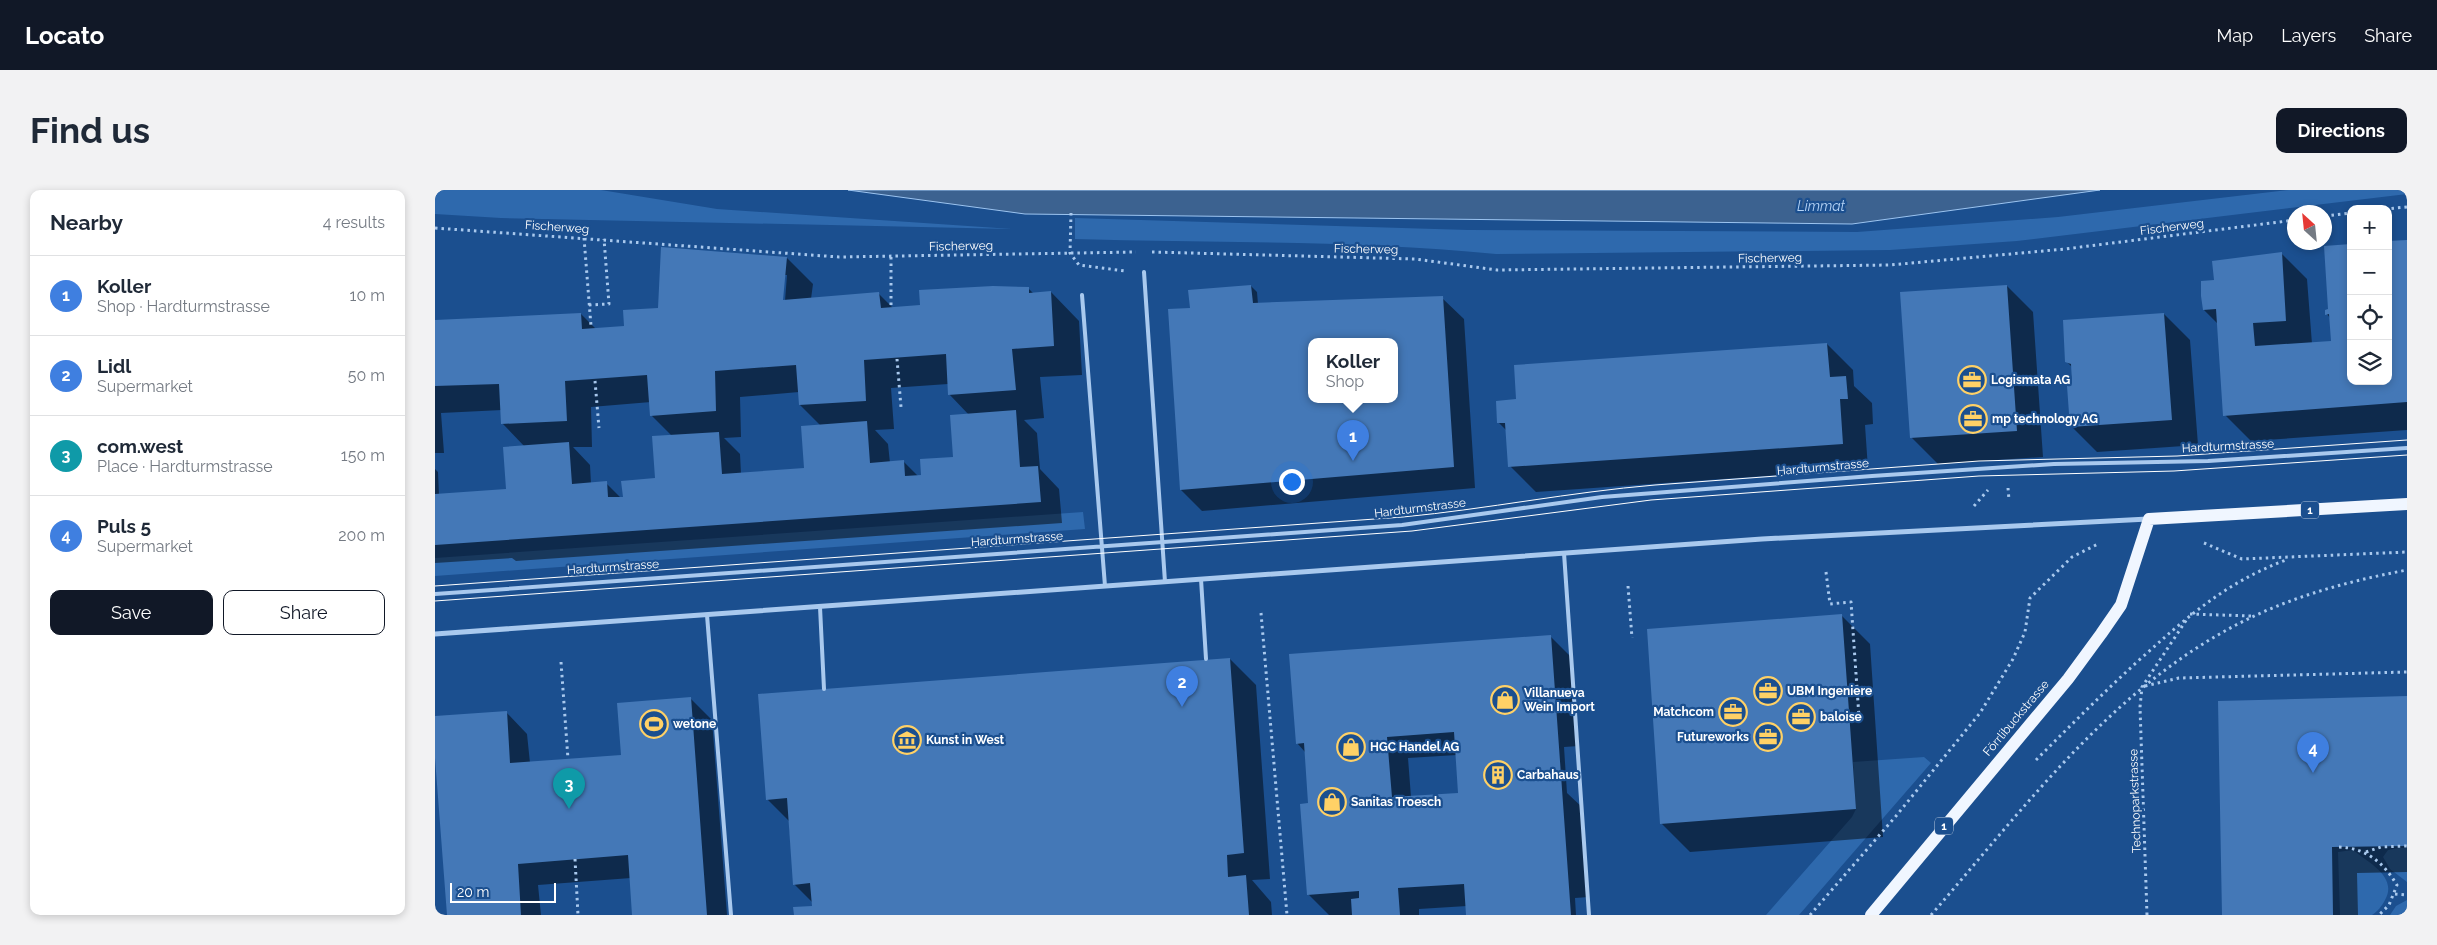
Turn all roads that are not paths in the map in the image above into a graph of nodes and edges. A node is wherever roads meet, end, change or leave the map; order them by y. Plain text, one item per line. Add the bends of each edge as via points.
1 (1145, 272) dead end
2 (1082, 295) dead end
3 (2407, 448) edge
4 (2407, 504) edge
5 (2149, 519) junction
6 (1163, 542) junction
7 (1101, 546) junction
8 (1564, 553) junction
9 (1201, 579) junction
10 (1165, 582) junction
11 (1105, 586) junction
12 (435, 594) edge
13 (820, 607) junction
14 (707, 615) junction
15 (435, 634) edge
16 (1206, 659) dead end
17 (825, 689) dead end
18 (731, 915) edge
19 (1589, 915) edge
20 (1871, 915) edge

1 - 6 lane
2 - 7 lane
3 - 6 lane, Hardturmstrasse via 2208,461 2054,464 1872,476 1602,497 1403,525
4 - 5 main road, 1
5 - 8 street via 1791,537
5 - 20 main road, Förrlibuckstrasse / 1 via 2121,605 2101,634 2068,679
6 - 7 lane, Hardturmstrasse
6 - 10 lane
7 - 11 lane
7 - 12 lane, Hardturmstrasse
8 - 9 street
8 - 19 lane
9 - 10 street
9 - 16 lane
10 - 11 street
11 - 13 street
13 - 14 street
13 - 17 lane
14 - 15 street
14 - 18 lane

